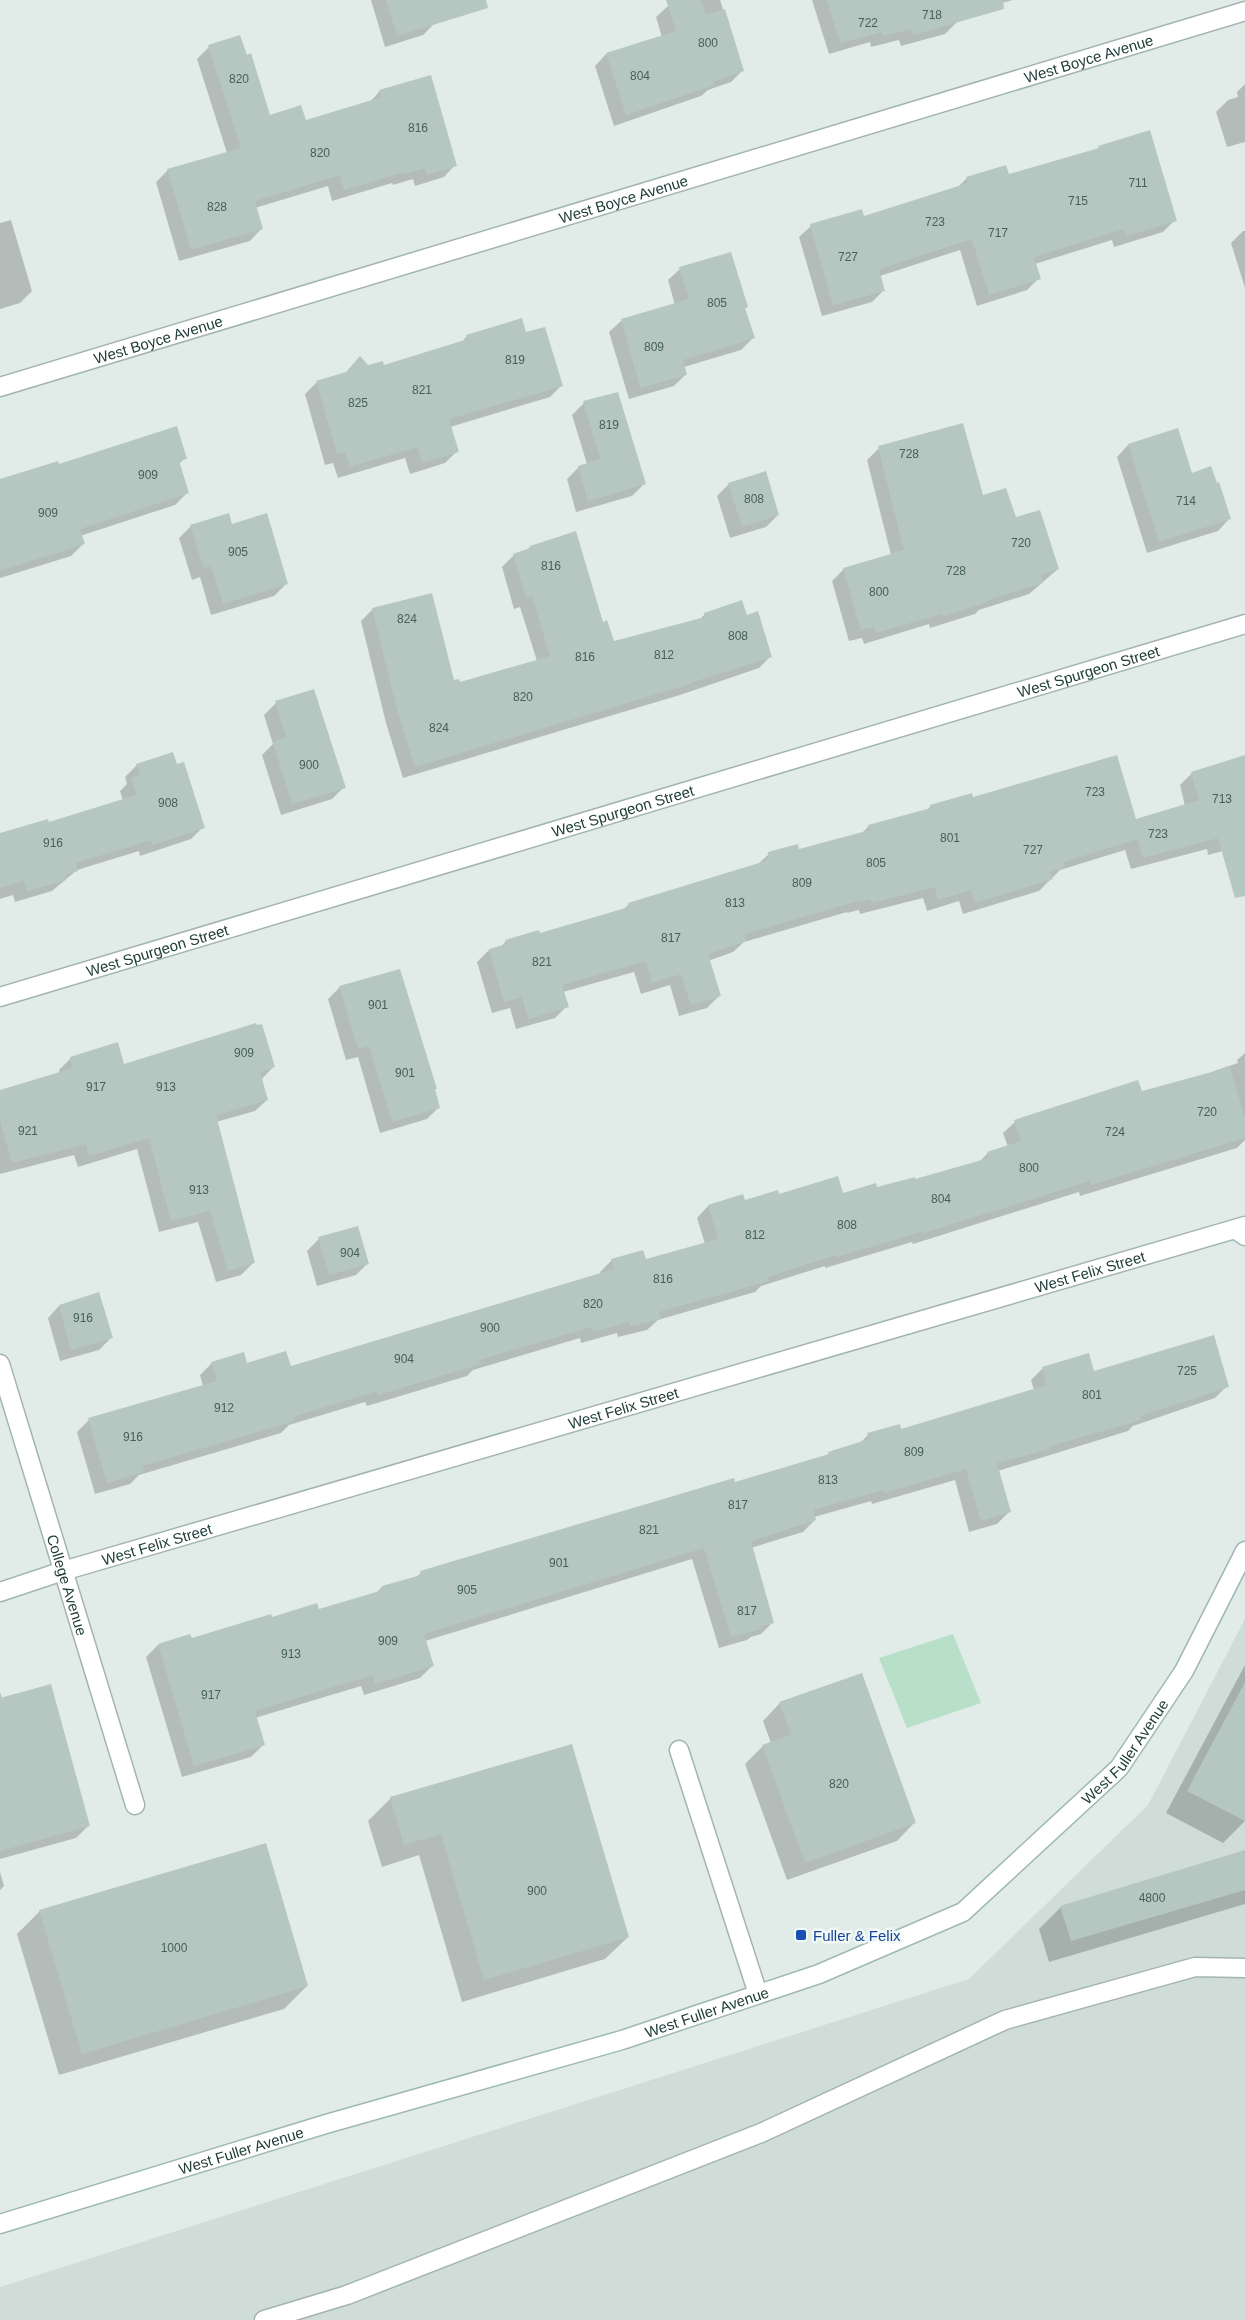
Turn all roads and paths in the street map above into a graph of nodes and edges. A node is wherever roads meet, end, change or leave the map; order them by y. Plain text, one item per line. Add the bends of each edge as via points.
1 (1245, 11) edge
2 (0, 387) edge
3 (1245, 624) edge
4 (0, 997) edge
5 (1242, 1230) edge
6 (0, 1364) edge
7 (1245, 1551) edge
8 (63, 1570) junction
9 (0, 1592) edge
10 (679, 1750) dead end
11 (135, 1805) dead end
12 (1245, 1968) edge
13 (758, 1994) junction
14 (0, 2224) edge
15 (264, 2320) edge

1 - 2 street, West Boyce Avenue
3 - 4 street, West Spurgeon Street
5 - 8 street, West Felix Street
6 - 8 street, College Avenue
7 - 13 street, West Fuller Avenue via 1184,1671 1119,1768 963,1912 819,1974
8 - 9 street, West Felix Street
8 - 11 street, College Avenue
10 - 13 street
12 - 15 street via 1195,1967 1005,2020 761,2133 347,2295
13 - 14 street, West Fuller Avenue via 622,2040 326,2124

